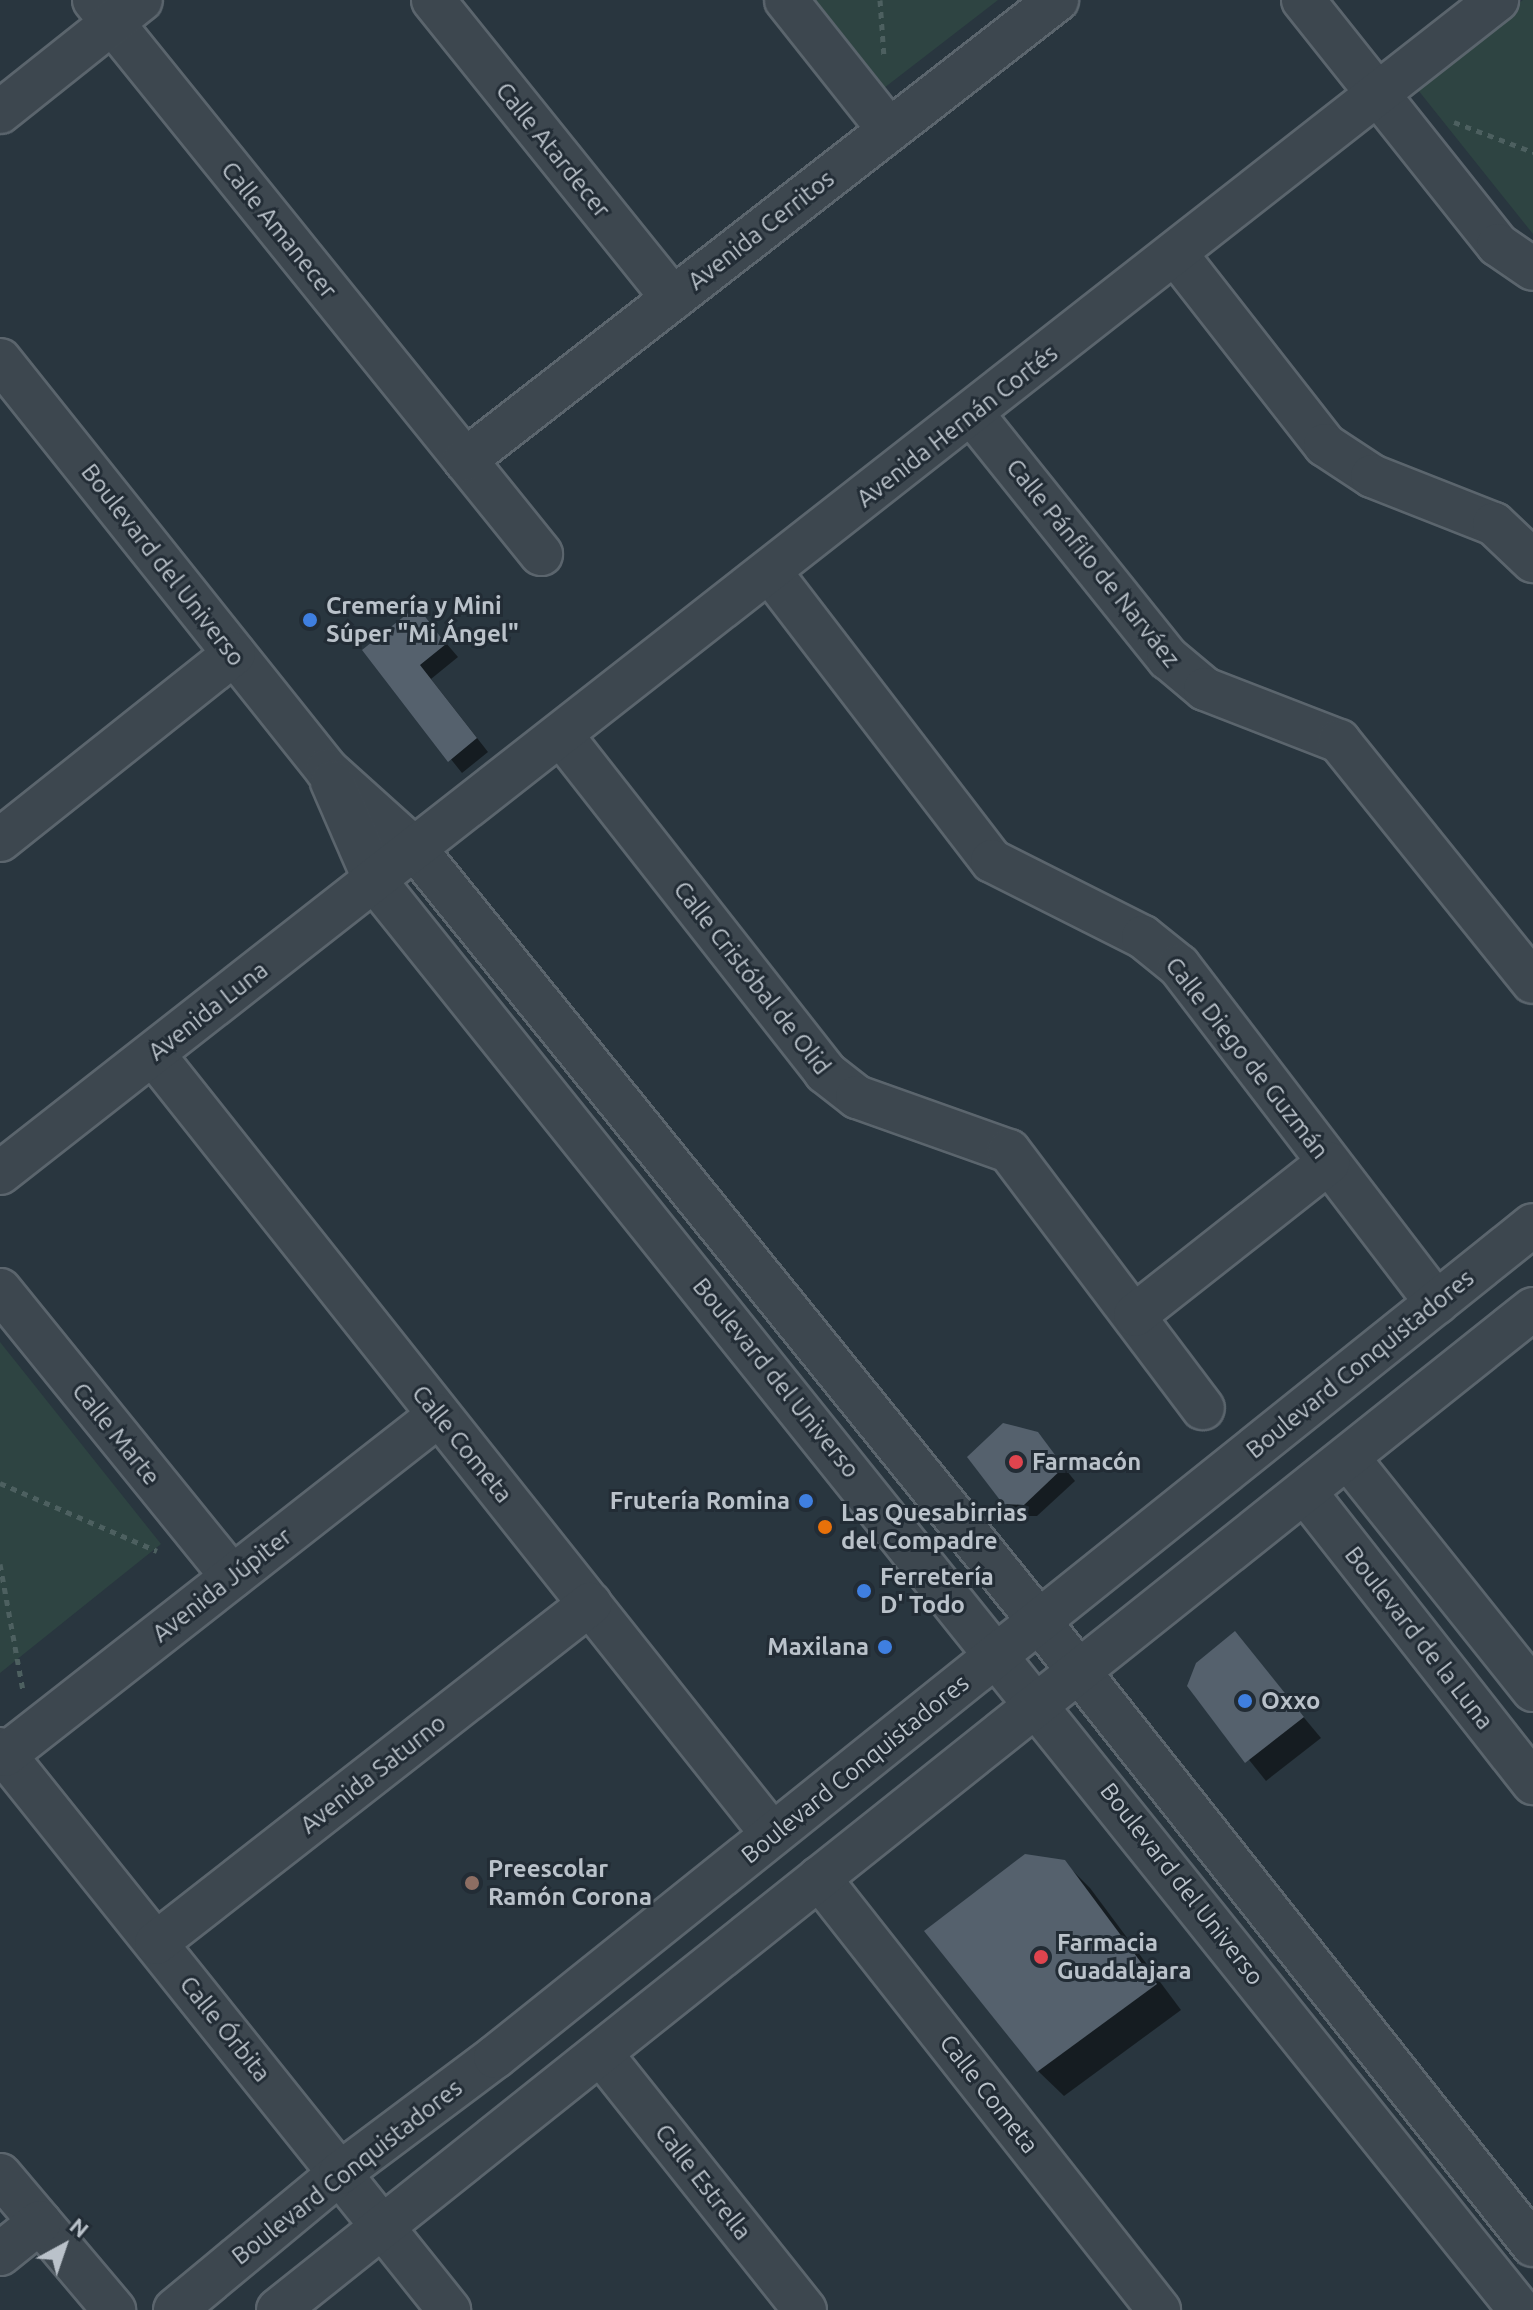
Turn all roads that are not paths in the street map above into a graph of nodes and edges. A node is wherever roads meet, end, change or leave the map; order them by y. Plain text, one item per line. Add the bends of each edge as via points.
1 (433, 0) edge
2 (786, 0) edge
3 (1057, 0) edge
4 (1303, 0) edge
5 (1497, 0) edge
6 (116, 7) edge
7 (1378, 94) junction
8 (0, 112) edge
9 (889, 130) junction
10 (1175, 253) junction
11 (1533, 269) edge
12 (673, 299) junction
13 (0, 360) edge
14 (973, 415) junction
15 (465, 460) junction
16 (541, 554) dead end
17 (1533, 561) edge
18 (770, 572) junction
19 (234, 654) junction
20 (562, 736) junction
21 (327, 770) junction
22 (6, 823) edge
23 (416, 850) junction
24 (375, 881) junction
25 (1533, 982) edge
26 (153, 1054) junction
27 (1328, 1163) junction
28 (0, 1173) edge
29 (1533, 1225) edge
30 (0, 1290) edge
31 (1437, 1303) junction
32 (1533, 1309) edge
33 (1135, 1315) junction
34 (1203, 1408) dead end
35 (439, 1415) junction
36 (1348, 1458) junction
37 (1305, 1492) junction
38 (232, 1577) junction
39 (590, 1604) junction
40 (1039, 1621) junction
41 (998, 1654) junction
42 (1079, 1672) junction
43 (1533, 1690) edge
44 (1039, 1704) junction
45 (1533, 1709) edge
46 (1498, 1738) junction
47 (12, 1746) edge
48 (1533, 1783) edge
49 (772, 1834) junction
50 (819, 1878) junction
51 (156, 1943) junction
52 (1345, 2008) junction
53 (1304, 2039) junction
54 (602, 2055) junction
55 (340, 2173) junction
56 (0, 2175) edge
57 (40, 2222) junction
58 (383, 2227) junction
59 (1533, 2245) edge
60 (0, 2254) edge
61 (114, 2310) edge
62 (175, 2310) edge
63 (278, 2310) edge
64 (449, 2310) edge
65 (805, 2310) edge
66 (1159, 2310) edge
67 (1520, 2310) edge

1 - 12 street, Calle Atardecer
2 - 9 street
3 - 9 street, Avenida Cerritos
4 - 7 street
5 - 7 street, Avenida Hernán Cortés
6 - 8 street
6 - 15 street, Calle Amanecer
7 - 10 street, Avenida Hernán Cortés
7 - 11 street via 1498,245
9 - 12 street, Avenida Cerritos
10 - 14 street, Avenida Hernán Cortés
10 - 17 street via 1325,445 1372,476 1494,524
12 - 15 street, Avenida Cerritos
13 - 19 street, Boulevard del Universo
14 - 18 street, Avenida Hernán Cortés
14 - 25 street, Calle Pánfilo de Narváez via 1168,658 1205,689 1339,741
15 - 16 street, Calle Amanecer
18 - 20 street, Avenida Hernán Cortés
18 - 27 street, Calle Diego de Guzmán via 992,861 1163,949
19 - 21 street, Boulevard del Universo
19 - 22 street
20 - 23 street, Avenida Hernán Cortés
20 - 33 street, Calle Cristóbal de Olid via 825,1072 857,1097 1009,1151
21 - 23 street, Boulevard del Universo
21 - 24 street, Boulevard del Universo
23 - 24 street, Avenida Luna
23 - 40 street, Boulevard del Universo
24 - 26 street, Avenida Luna
24 - 41 street, Boulevard del Universo
26 - 28 street, Avenida Luna
26 - 35 street, Calle Cometa
27 - 31 street, Calle Diego de Guzmán
27 - 33 street
29 - 31 street, Boulevard Conquistadores
30 - 38 street, Calle Marte
31 - 40 street, Boulevard Conquistadores
32 - 36 street
33 - 34 street, Calle Cristóbal de Olid
35 - 38 street, Avenida Júpiter
35 - 39 street, Calle Cometa
36 - 37 street
36 - 43 street
37 - 42 street
37 - 46 street, Boulevard de la Luna
38 - 47 street, Avenida Júpiter
39 - 49 street, Calle Cometa
39 - 51 street, Avenida Saturno
40 - 41 street, Boulevard Conquistadores
40 - 42 street, Boulevard del Universo
41 - 44 street, Boulevard del Universo
41 - 49 street, Boulevard Conquistadores
42 - 44 street
42 - 52 street, Boulevard del Universo
44 - 50 street
44 - 53 street, Boulevard del Universo
45 - 46 street
46 - 48 street, Boulevard de la Luna
47 - 51 street, Calle Órbita
49 - 55 street, Boulevard Conquistadores via 495,2057
50 - 54 street
50 - 66 street, Calle Cometa
51 - 55 street, Calle Órbita
52 - 53 street
52 - 59 street, Boulevard del Universo
53 - 67 street, Boulevard del Universo
54 - 58 street
54 - 65 street, Calle Estrella
55 - 58 street, Calle Órbita
55 - 62 street, Boulevard Conquistadores
56 - 57 street
57 - 60 street
57 - 61 street
58 - 63 street
58 - 64 street, Calle Órbita

